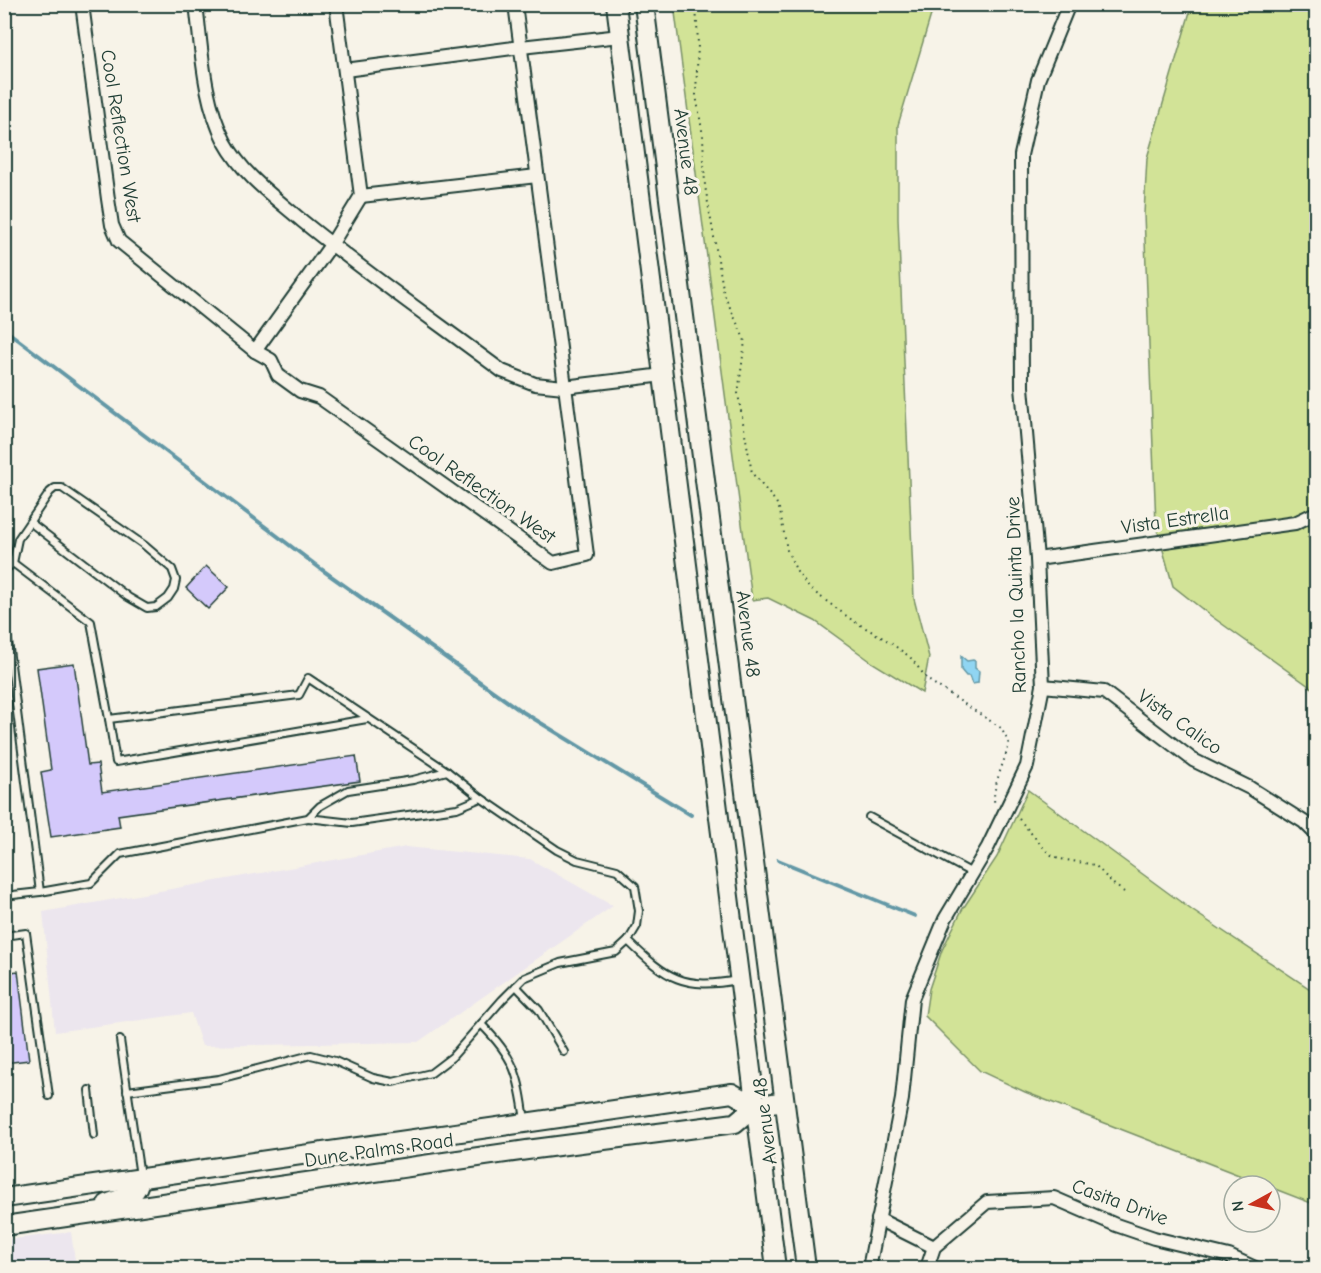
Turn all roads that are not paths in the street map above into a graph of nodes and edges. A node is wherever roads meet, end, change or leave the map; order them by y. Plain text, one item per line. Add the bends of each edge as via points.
1 (82, 4) edge
2 (196, 4) edge
3 (336, 4) edge
4 (515, 4) edge
5 (616, 4) edge
6 (644, 4) edge
7 (1069, 4) edge
8 (620, 36) junction
9 (520, 47) junction
10 (345, 70) junction
11 (537, 176) junction
12 (668, 191) junction
13 (361, 195) junction
14 (331, 245) junction
15 (255, 351) junction
16 (691, 371) junction
17 (663, 375) junction
18 (564, 387) junction
19 (1317, 513) edge
20 (31, 523) junction
21 (1037, 559) junction
22 (13, 562) junction
23 (4, 571) edge
24 (4, 610) edge
25 (1043, 686) junction
26 (109, 719) junction
27 (368, 719) junction
28 (447, 771) junction
29 (481, 798) junction
30 (870, 817) dead end
31 (308, 818) junction
32 (1317, 834) edge
33 (972, 873) junction
34 (39, 892) junction
35 (4, 896) edge
36 (4, 936) edge
37 (628, 941) junction
38 (739, 980) junction
39 (516, 986) junction
40 (481, 1024) junction
41 (120, 1040) dead end
42 (564, 1052) dead end
43 (89, 1090) dead end
44 (128, 1091) junction
45 (48, 1096) dead end
46 (784, 1101) junction
47 (754, 1106) junction
48 (525, 1123) junction
49 (94, 1136) dead end
50 (391, 1142) junction
51 (451, 1162) junction
52 (140, 1178) junction
53 (322, 1181) junction
54 (4, 1198) edge
55 (77, 1215) junction
56 (878, 1219) junction
57 (4, 1226) edge
58 (934, 1247) junction
59 (776, 1269) edge
60 (806, 1269) edge
61 (869, 1269) edge
62 (927, 1269) edge
63 (1255, 1269) edge

1 - 15 street, Cool Reflection West via 112,225 119,241
2 - 14 street via 207,90 226,144 248,175
3 - 10 street
4 - 9 street, Cool Reflection West
5 - 8 main road, Avenue 48
6 - 12 main road, Avenue 48
7 - 21 street, Rancho la Quinta Drive via 1038,80 1021,155 1022,387
8 - 9 street
8 - 12 main road via 629,35 636,41 651,150
8 - 17 main road, Avenue 48
9 - 10 street
9 - 11 street, Cool Reflection West
10 - 13 street
11 - 13 street
11 - 18 street, Cool Reflection West
12 - 16 main road, Avenue 48
13 - 14 street
14 - 15 street
14 - 18 street via 502,371 535,384
15 - 18 street, Cool Reflection West via 270,360 285,381 319,397 553,563 587,555
16 - 17 main road
16 - 46 main road, Avenue 48
17 - 18 street
17 - 38 main road, Avenue 48
19 - 21 street, Vista Estrella via 1295,523
20 - 20 lane via 147,608 163,603 174,589 172,569 62,488 50,492
20 - 22 lane via 18,539
21 - 25 street, Rancho la Quinta Drive
22 - 23 lane
22 - 26 lane via 91,622
24 - 34 lane
25 - 32 street, Vista Calico via 1104,692 1193,760 1250,788
25 - 33 street, Rancho la Quinta Drive via 1027,766
26 - 27 lane via 299,695 308,678
26 - 27 lane via 116,762
27 - 28 lane
28 - 29 lane
28 - 31 lane via 348,790
29 - 31 lane via 457,808 352,823
29 - 37 lane via 557,850 577,860 617,870 635,886 639,911 637,926
30 - 33 lane
31 - 34 lane via 120,854 91,883
33 - 56 street, Rancho la Quinta Drive via 945,919 912,999 902,1099
34 - 35 lane
36 - 45 lane via 26,933
37 - 38 lane via 673,978 711,985
37 - 39 lane via 616,952 560,963 524,978
38 - 47 main road, Avenue 48
39 - 40 lane
39 - 42 lane via 539,1010
40 - 44 lane via 452,1057 431,1073 393,1082 311,1055 219,1079
40 - 48 lane via 500,1043 518,1075
41 - 44 lane
43 - 49 lane
44 - 52 lane
46 - 47 main road, Dune Palms Road
46 - 60 main road, Avenue 48
47 - 48 main road, Dune Palms Road via 732,1094
47 - 51 main road, Dune Palms Road via 735,1123
47 - 59 main road, Avenue 48
48 - 50 main road, Dune Palms Road
48 - 51 main road via 525,1130 517,1139
50 - 52 main road, Dune Palms Road
50 - 53 main road via 329,1164 323,1170
51 - 53 main road, Dune Palms Road
52 - 54 main road, Dune Palms Road
52 - 55 main road via 134,1193
53 - 55 main road, Dune Palms Road
55 - 57 main road, Dune Palms Road
56 - 58 street
56 - 61 street, Rancho la Quinta Drive
58 - 62 street
58 - 63 street, Casita Drive via 987,1202 1054,1198 1116,1225 1229,1256

